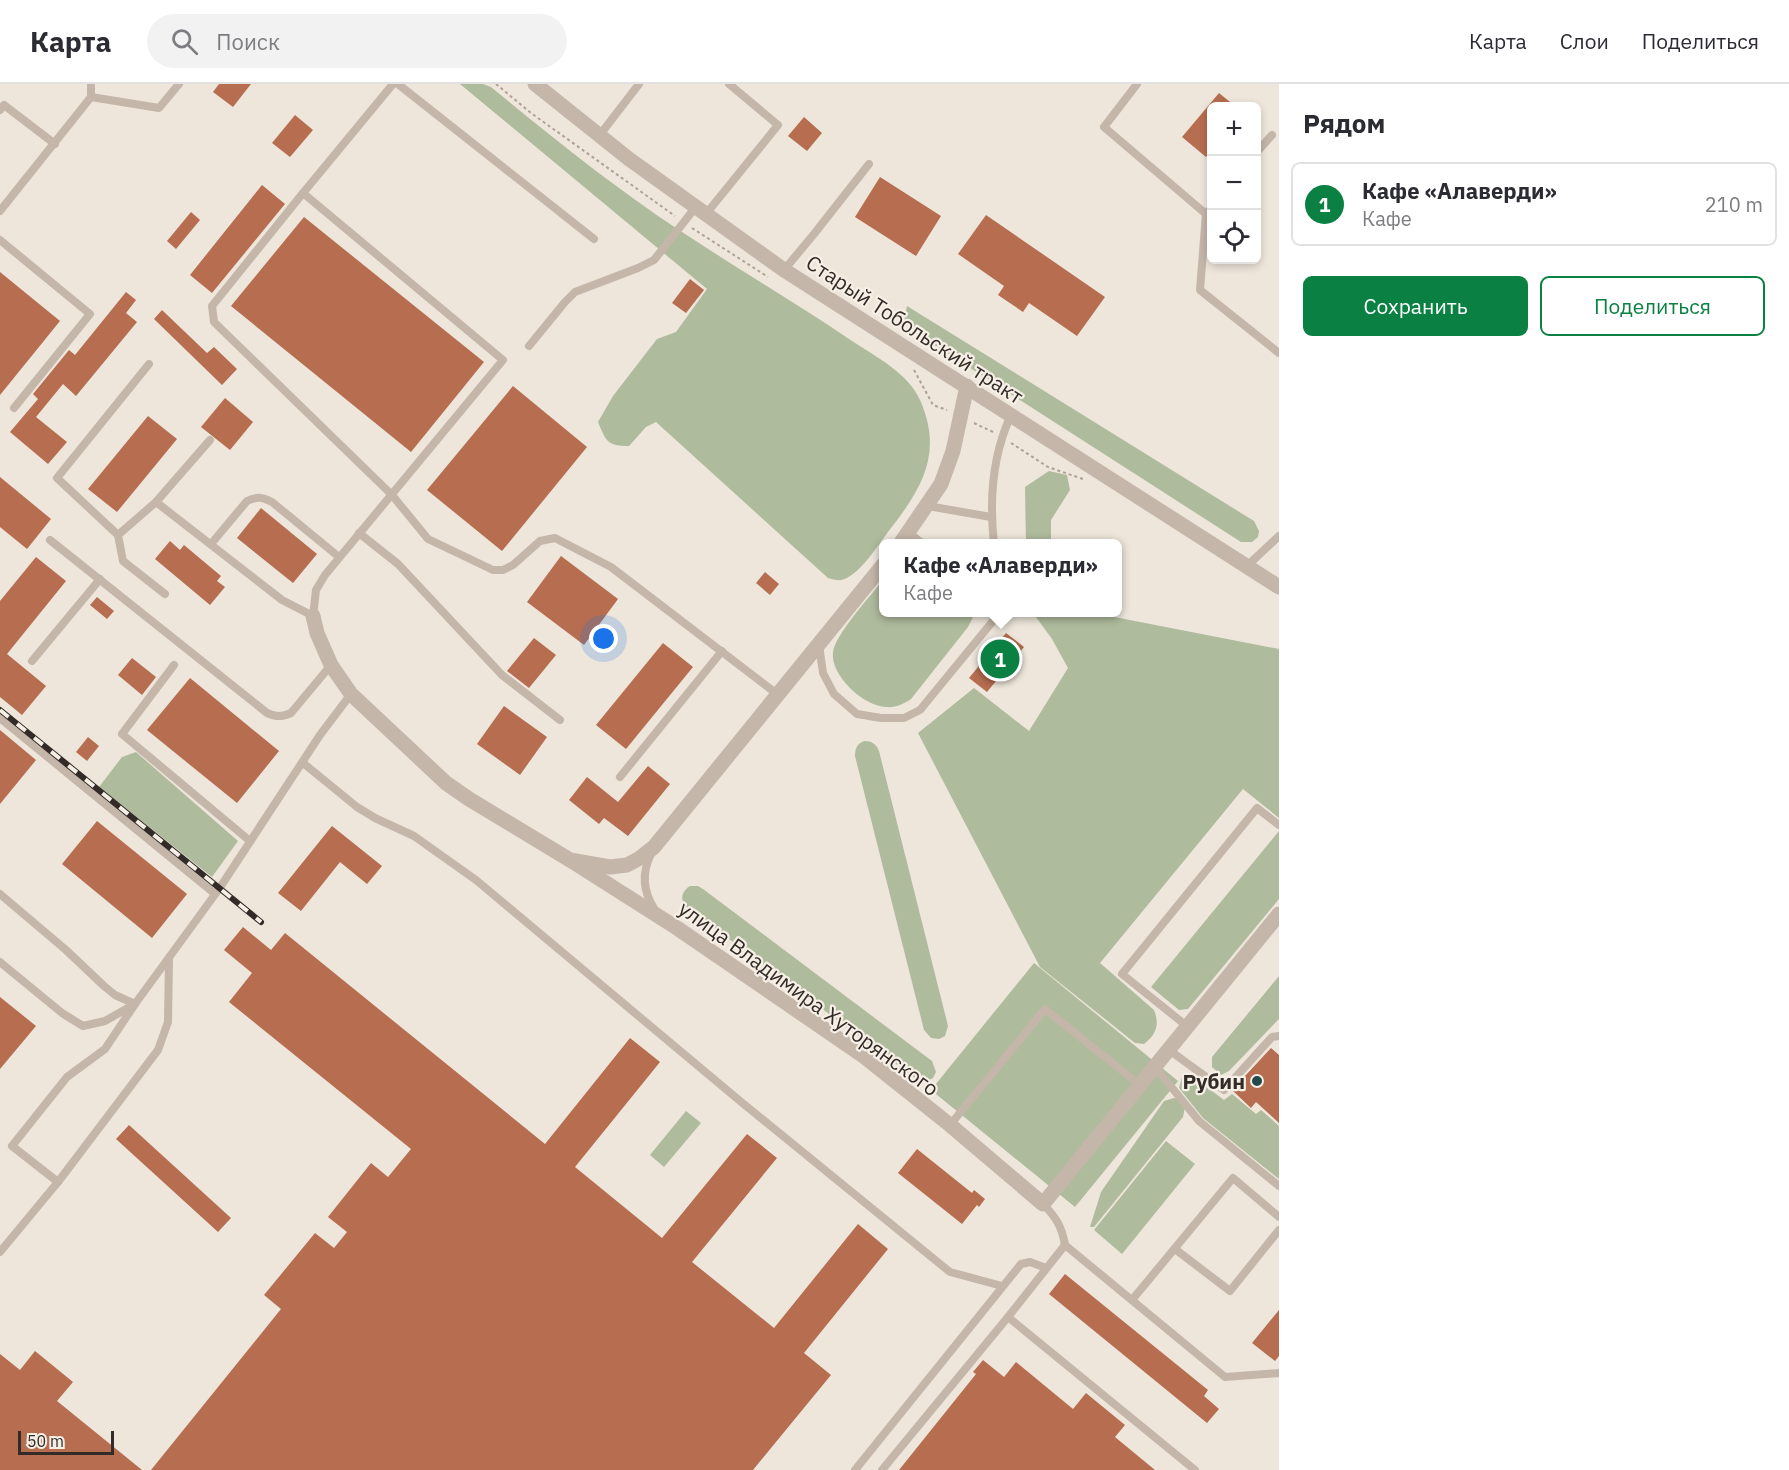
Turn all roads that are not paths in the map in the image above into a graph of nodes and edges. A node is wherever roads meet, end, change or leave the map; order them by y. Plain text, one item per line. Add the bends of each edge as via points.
1 (91, 84) edge
2 (179, 84) edge
3 (393, 84) edge
4 (398, 84) edge
5 (639, 84) edge
6 (729, 84) edge
7 (1137, 84) edge
8 (537, 86) edge
9 (91, 96) junction
10 (0, 110) edge
11 (1272, 135) dead end
12 (599, 136) junction
13 (55, 144) junction
14 (1261, 148) edge
15 (869, 164) dead end
16 (303, 193) junction
17 (1208, 210) edge
18 (0, 211) edge
19 (700, 212) junction
20 (1207, 229) edge
21 (594, 239) dead end
22 (0, 240) edge
23 (784, 270) junction
24 (529, 346) dead end
25 (1279, 353) edge
26 (149, 364) dead end
27 (967, 386) junction
28 (14, 408) dead end
29 (1011, 415) junction
30 (210, 440) dead end
31 (392, 495) junction
32 (156, 502) junction
33 (928, 506) junction
34 (991, 517) junction
35 (359, 533) junction
36 (118, 535) junction
37 (1279, 536) edge
38 (905, 538) edge
39 (994, 539) edge
40 (50, 540) dead end
41 (211, 544) junction
42 (339, 556) junction
43 (1246, 566) junction
44 (879, 570) edge
45 (100, 579) junction
46 (1279, 587) edge
47 (165, 594) dead end
48 (313, 616) junction
49 (994, 617) edge
50 (819, 643) junction
51 (722, 651) junction
52 (32, 661) dead end
53 (174, 665) dead end
54 (331, 665) junction
55 (351, 694) junction
56 (777, 694) junction
57 (0, 718) edge
58 (560, 720) dead end
59 (303, 763) junction
60 (620, 777) dead end
61 (1279, 825) edge
62 (250, 841) junction
63 (654, 847) junction
64 (570, 860) junction
65 (0, 894) edge
66 (215, 894) junction
67 (1279, 914) edge
68 (660, 916) junction
69 (169, 958) junction
70 (0, 962) edge
71 (135, 1004) junction
72 (1188, 1027) junction
73 (1275, 1037) edge
74 (1279, 1042) edge
75 (1169, 1050) junction
76 (1155, 1067) junction
77 (1140, 1085) junction
78 (950, 1125) junction
79 (58, 1182) junction
80 (1279, 1186) edge
81 (1043, 1204) junction
82 (1279, 1217) edge
83 (1279, 1230) edge
84 (1065, 1245) junction
85 (1175, 1249) junction
86 (0, 1252) edge
87 (1046, 1268) junction
88 (1002, 1286) junction
89 (1132, 1300) junction
90 (1008, 1317) junction
91 (1279, 1373) edge
92 (855, 1470) edge
93 (882, 1470) edge
94 (1195, 1470) edge

1 - 9 lane
2 - 9 lane via 159,108
3 - 16 lane
4 - 21 lane
5 - 12 lane
6 - 19 lane via 778,125
7 - 17 lane via 1104,127
8 - 12 street, Старый Тобольский тракт
9 - 13 lane
10 - 13 lane via 4,105
11 - 14 lane
12 - 19 street, Старый Тобольский тракт
13 - 18 lane
15 - 23 lane
16 - 31 lane via 212,306 214,322
16 - 31 lane via 503,360
19 - 23 street, Старый Тобольский тракт
19 - 24 lane via 654,260 575,292
20 - 25 lane via 1200,290
22 - 28 lane via 90,314
23 - 27 street, Старый Тобольский тракт
26 - 36 lane via 57,478
27 - 29 street, Старый Тобольский тракт
27 - 33 street via 948,466
29 - 34 lane via 1001,436 991,492
29 - 43 street, Старый Тобольский тракт
30 - 32 lane
31 - 35 lane
31 - 51 lane via 428,539 493,570 513,565 540,541 555,538 611,567
32 - 36 lane
32 - 41 lane
33 - 34 lane
33 - 38 street
34 - 39 lane
35 - 42 lane
35 - 58 lane via 398,564 502,675
36 - 47 lane via 123,561
37 - 43 lane
40 - 45 lane
41 - 42 lane via 246,501 264,497
41 - 48 lane via 282,600
42 - 48 lane via 316,590
43 - 46 street, Старый Тобольский тракт
44 - 50 street, улица Владимира Хуторянского
45 - 52 lane
45 - 54 lane via 275,717 291,713
48 - 54 street, улица Владимира Хуторянского
49 - 50 lane via 934,695 920,710 904,718 857,714 834,693 823,673
50 - 56 street, улица Владимира Хуторянского
51 - 56 lane
51 - 60 lane
53 - 62 lane via 123,734
54 - 55 street, улица Владимира Хуторянского
55 - 59 lane
55 - 64 street, улица Владимира Хуторянского via 446,783
56 - 63 street, улица Владимира Хуторянского
57 - 66 lane
59 - 62 lane
59 - 88 lane via 357,807 414,836 476,880 950,1272
61 - 72 lane via 1257,808 1122,974
62 - 66 lane
63 - 64 street, улица Владимира Хуторянского via 627,865 595,866
63 - 68 lane via 647,861 644,886
64 - 68 street, улица Владимира Хуторянского
65 - 71 lane via 115,995
66 - 69 lane
67 - 72 street
68 - 78 street, улица Владимира Хуторянского via 862,1055
69 - 71 lane
69 - 79 lane via 165,1036
70 - 71 lane via 83,1026 105,1021
71 - 79 lane via 105,1049 67,1077 12,1146
72 - 75 street
73 - 74 lane
73 - 75 lane via 1224,1090
75 - 76 street
76 - 77 street
76 - 80 lane via 1199,1120
77 - 78 lane via 1045,1009
77 - 81 street
78 - 81 street, улица Владимира Хуторянского
79 - 86 lane
81 - 84 lane via 1063,1230
82 - 85 lane via 1233,1178
83 - 85 lane via 1230,1291
84 - 87 lane
84 - 89 lane
85 - 89 lane
87 - 88 lane via 1030,1262 1020,1264
87 - 90 lane
88 - 92 lane
89 - 91 lane via 1225,1377
90 - 93 lane
90 - 94 lane

